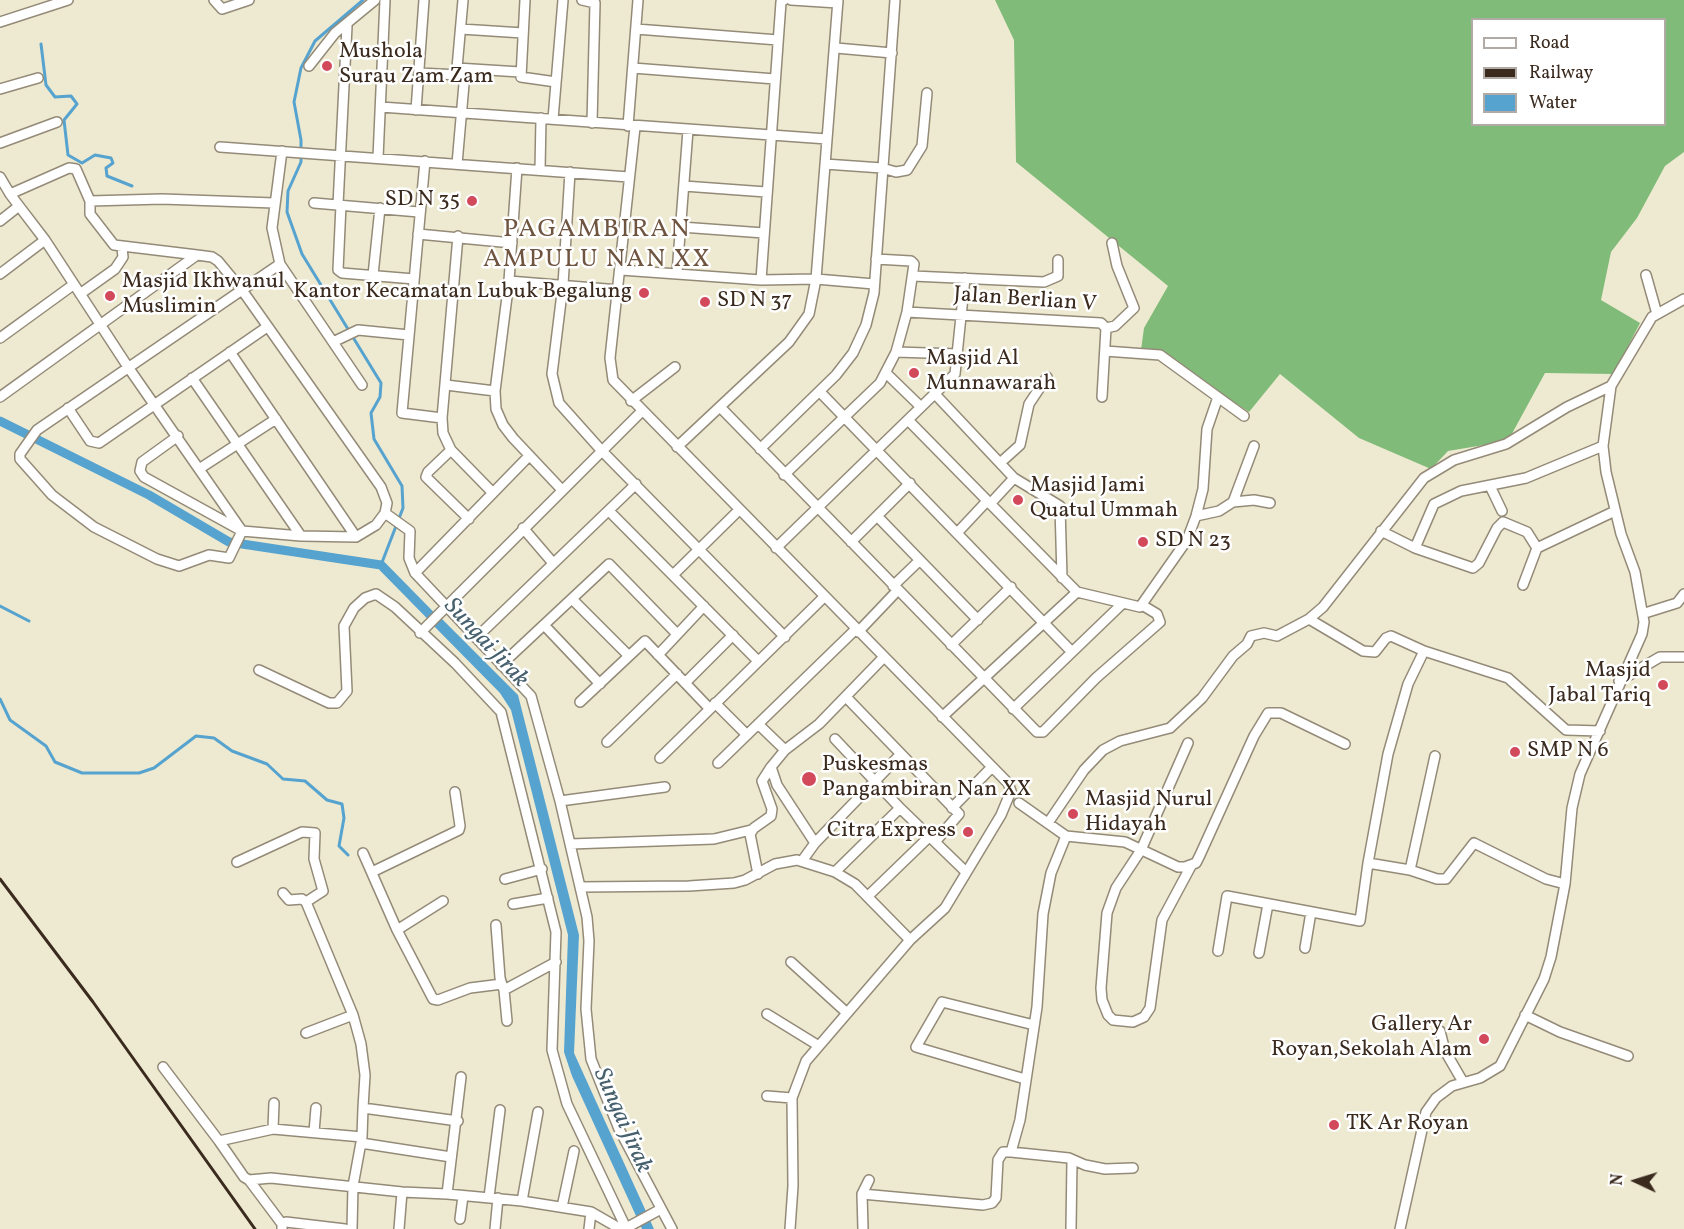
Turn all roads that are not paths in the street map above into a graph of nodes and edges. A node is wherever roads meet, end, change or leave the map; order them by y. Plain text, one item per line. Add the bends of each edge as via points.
1 (68, 0) edge
2 (214, 0) edge
3 (249, 0) edge
4 (375, 0) edge
5 (385, 0) edge
6 (424, 0) edge
7 (463, 0) edge
8 (525, 0) edge
9 (563, 0) edge
10 (582, 0) edge
11 (638, 0) edge
12 (784, 0) edge
13 (791, 0) edge
14 (895, 0) edge
15 (838, 2) edge
16 (40, 4) edge
17 (0, 22) edge
18 (346, 26) junction
19 (461, 29) junction
20 (636, 29) junction
21 (523, 33) junction
22 (778, 40) junction
23 (836, 48) junction
24 (892, 53) junction
25 (309, 66) dead end
26 (633, 68) junction
27 (458, 72) junction
28 (520, 72) junction
29 (419, 73) junction
30 (38, 78) dead end
31 (776, 79) junction
32 (556, 82) junction
33 (0, 89) edge
34 (927, 93) dead end
35 (381, 107) junction
36 (417, 110) junction
37 (461, 112) junction
38 (541, 118) junction
39 (554, 119) junction
40 (57, 122) dead end
41 (592, 123) junction
42 (632, 126) junction
43 (688, 130) junction
44 (771, 136) junction
45 (827, 139) junction
46 (0, 143) edge
47 (220, 147) dead end
48 (284, 151) junction
49 (341, 154) junction
50 (378, 158) junction
51 (425, 161) junction
52 (457, 164) junction
53 (825, 164) junction
54 (517, 168) junction
55 (882, 168) junction
56 (540, 170) junction
57 (570, 172) junction
58 (0, 177) edge
59 (629, 177) junction
60 (684, 186) junction
61 (766, 192) junction
62 (10, 194) junction
63 (90, 201) junction
64 (274, 203) junction
65 (314, 203) dead end
66 (339, 205) junction
67 (19, 206) junction
68 (380, 208) junction
69 (419, 212) junction
70 (0, 221) edge
71 (681, 227) junction
72 (764, 233) junction
73 (418, 234) junction
74 (458, 236) junction
75 (45, 240) junction
76 (512, 243) junction
77 (1112, 243) dead end
78 (122, 248) junction
79 (197, 255) junction
80 (876, 259) junction
81 (1058, 261) dead end
82 (280, 264) junction
83 (621, 270) junction
84 (677, 273) junction
85 (0, 274) edge
86 (373, 275) junction
87 (1646, 275) dead end
88 (913, 276) junction
89 (965, 278) junction
90 (414, 279) junction
91 (816, 279) junction
92 (760, 280) junction
93 (509, 281) junction
94 (874, 284) junction
95 (73, 285) junction
96 (563, 285) junction
97 (242, 290) junction
98 (619, 290) junction
99 (80, 294) junction
100 (1684, 299) edge
101 (908, 312) junction
102 (1657, 314) junction
103 (962, 316) junction
104 (100, 326) junction
105 (267, 327) junction
106 (1106, 328) junction
107 (409, 335) junction
108 (0, 338) edge
109 (338, 339) junction
110 (1105, 351) junction
111 (230, 352) junction
112 (896, 352) junction
113 (958, 354) junction
114 (128, 367) junction
115 (675, 367) dead end
116 (887, 374) junction
117 (1047, 377) dead end
118 (192, 378) junction
119 (362, 385) dead end
120 (446, 386) junction
121 (1611, 386) junction
122 (495, 391) junction
123 (820, 392) junction
124 (934, 393) junction
125 (0, 397) edge
126 (1102, 397) dead end
127 (1218, 397) junction
128 (631, 401) junction
129 (153, 405) junction
130 (921, 407) junction
131 (68, 408) junction
132 (720, 408) junction
133 (642, 412) junction
134 (1244, 416) dead end
135 (442, 418) junction
136 (845, 418) junction
137 (276, 419) junction
138 (908, 420) junction
139 (178, 436) junction
140 (237, 443) junction
141 (1254, 446) dead end
142 (1603, 446) junction
143 (677, 447) junction
144 (760, 449) junction
145 (451, 450) junction
146 (601, 450) junction
147 (877, 451) junction
148 (529, 456) junction
149 (1000, 463) junction
150 (199, 469) junction
151 (784, 475) junction
152 (1014, 478) junction
153 (909, 483) junction
154 (636, 484) junction
155 (1490, 486) junction
156 (562, 490) junction
157 (493, 493) junction
158 (988, 502) junction
159 (1233, 502) junction
160 (1270, 503) dead end
161 (817, 509) junction
162 (738, 510) junction
163 (609, 511) junction
164 (1502, 511) dead end
165 (1615, 511) junction
166 (387, 515) junction
167 (1196, 516) junction
168 (878, 517) junction
169 (469, 519) junction
170 (523, 528) junction
171 (1381, 531) junction
172 (958, 532) junction
173 (241, 534) junction
174 (301, 536) junction
175 (356, 537) junction
176 (851, 542) junction
177 (777, 548) junction
178 (1415, 548) junction
179 (1537, 548) junction
180 (700, 551) junction
181 (920, 560) junction
182 (553, 562) junction
183 (415, 573) junction
184 (673, 575) junction
185 (1062, 578) junction
186 (1523, 585) dead end
187 (1011, 587) junction
188 (895, 588) junction
189 (1077, 592) junction
190 (1684, 594) edge
191 (823, 598) junction
192 (572, 599) junction
193 (1122, 604) junction
194 (1142, 605) junction
195 (704, 606) junction
196 (444, 607) junction
197 (1645, 614) junction
198 (1310, 619) junction
199 (978, 620) junction
200 (1044, 622) junction
201 (544, 625) junction
202 (857, 630) junction
203 (420, 633) junction
204 (677, 634) junction
205 (733, 635) junction
206 (784, 637) junction
207 (476, 638) junction
208 (951, 645) junction
209 (1424, 651) junction
210 (1072, 652) junction
211 (658, 655) junction
212 (629, 656) junction
213 (1684, 657) edge
214 (883, 658) junction
215 (758, 661) junction
216 (501, 665) junction
217 (259, 670) dead end
218 (677, 674) junction
219 (983, 678) junction
220 (1619, 681) junction
221 (685, 683) junction
222 (600, 684) junction
223 (846, 697) junction
224 (580, 702) dead end
225 (712, 705) junction
226 (1013, 709) junction
227 (942, 717) junction
228 (758, 724) junction
229 (1600, 731) junction
230 (747, 735) junction
231 (835, 739) dead end
232 (608, 742) dead end
233 (1188, 743) dead end
234 (1345, 744) dead end
235 (785, 750) junction
236 (901, 754) junction
237 (1435, 756) dead end
238 (660, 758) dead end
239 (718, 763) dead end
240 (771, 767) junction
241 (991, 768) junction
242 (873, 781) junction
243 (664, 787) dead end
244 (455, 792) dead end
245 (1015, 800) junction
246 (561, 801) junction
247 (952, 807) junction
248 (900, 808) junction
249 (1048, 823) junction
250 (751, 830) junction
251 (1066, 836) junction
252 (932, 840) junction
253 (815, 843) junction
254 (570, 844) junction
255 (1141, 850) junction
256 (363, 852) dead end
257 (802, 861) junction
258 (237, 862) dead end
259 (1368, 863) junction
260 (1191, 866) junction
261 (542, 869) junction
262 (1410, 870) junction
263 (372, 872) junction
264 (835, 872) junction
265 (966, 872) junction
266 (758, 874) junction
267 (505, 879) dead end
268 (1565, 884) junction
269 (580, 887) junction
270 (283, 893) dead end
271 (868, 896) junction
272 (548, 898) junction
273 (443, 901) dead end
274 (306, 902) junction
275 (513, 904) dead end
276 (1268, 904) junction
277 (1311, 912) junction
278 (496, 925) dead end
279 (397, 930) junction
280 (910, 940) junction
281 (1305, 948) dead end
282 (1218, 951) dead end
283 (1259, 953) dead end
284 (556, 962) junction
285 (791, 962) dead end
286 (503, 987) junction
287 (847, 1013) junction
288 (767, 1014) dead end
289 (353, 1015) junction
290 (1525, 1015) junction
291 (507, 1021) dead end
292 (1034, 1025) junction
293 (1440, 1031) dead end
294 (306, 1033) dead end
295 (819, 1046) junction
296 (1628, 1056) dead end
297 (163, 1067) dead end
298 (461, 1077) dead end
299 (1025, 1079) junction
300 (1462, 1082) junction
301 (767, 1096) dead end
302 (792, 1098) junction
303 (274, 1103) dead end
304 (316, 1108) dead end
305 (363, 1108) junction
306 (500, 1110) dead end
307 (538, 1112) dead end
308 (458, 1120) junction
309 (273, 1129) junction
310 (314, 1132) junction
311 (362, 1140) junction
312 (219, 1141) junction
313 (574, 1151) dead end
314 (1011, 1152) junction
315 (451, 1157) junction
316 (1072, 1160) junction
317 (1133, 1168) dead end
318 (249, 1180) junction
319 (869, 1180) dead end
320 (353, 1186) junction
321 (402, 1192) junction
322 (447, 1194) junction
323 (862, 1194) junction
324 (463, 1196) junction
325 (493, 1198) junction
326 (522, 1201) junction
327 (562, 1206) junction
328 (658, 1211) junction
329 (591, 1212) junction
330 (460, 1219) dead end
331 (282, 1226) edge
332 (628, 1227) edge
333 (345, 1229) edge
334 (352, 1229) edge
335 (399, 1229) edge
336 (495, 1229) edge
337 (589, 1229) edge
338 (672, 1229) edge
339 (790, 1229) edge
340 (863, 1229) edge
341 (1071, 1229) edge
342 (1400, 1229) edge

1 - 16 street
2 - 3 street via 222,9
4 - 18 street
5 - 35 street
6 - 29 street
7 - 19 street
8 - 21 street
9 - 32 street
10 - 41 street via 595,3
11 - 20 street
12 - 22 street
13 - 15 street
14 - 24 street
15 - 23 street
16 - 17 street
18 - 25 street via 335,33
18 - 49 street
19 - 21 street
19 - 27 street
20 - 22 street
20 - 26 street
21 - 28 street
22 - 31 street
23 - 24 street
23 - 45 street
24 - 55 street
26 - 31 street
26 - 42 street
27 - 28 street
27 - 29 street
27 - 37 street via 464,84
28 - 32 street via 523,79
29 - 36 street
30 - 33 street
31 - 44 street
32 - 39 street
34 - 55 street via 922,146 912,166 902,172
35 - 36 street
35 - 50 street
36 - 37 street
37 - 38 street
37 - 52 street
38 - 39 street
38 - 56 street
39 - 41 street
40 - 46 street
41 - 42 street
42 - 43 street
42 - 59 street
43 - 44 street
43 - 60 street
44 - 45 street
44 - 61 street
45 - 53 street
47 - 48 street
48 - 49 street
48 - 64 street
49 - 50 street
49 - 66 street
50 - 51 street
51 - 52 street
51 - 69 street
52 - 54 street
53 - 55 street
53 - 91 street
54 - 56 street
54 - 76 street
55 - 80 street
56 - 57 street
57 - 59 street
57 - 96 street
58 - 62 street
59 - 83 street
60 - 61 street
60 - 71 street
61 - 72 street
62 - 63 street via 72,168 80,174
62 - 67 street
63 - 64 street
63 - 78 street via 92,219 114,245
64 - 82 street via 272,228
65 - 66 street
66 - 68 street
66 - 86 street via 338,270
67 - 70 street
67 - 75 street
68 - 69 street
68 - 86 street
69 - 73 street
71 - 72 street
71 - 84 street
72 - 92 street
73 - 74 street
73 - 90 street
74 - 76 street
74 - 120 street
75 - 85 street
75 - 95 street
76 - 93 street
77 - 106 street via 1134,308
78 - 79 street
78 - 99 street via 123,257 115,269
79 - 97 street via 218,261
79 - 104 street
80 - 88 street via 910,261 914,264
80 - 94 street
81 - 89 street via 1058,276 1044,282
82 - 97 street
82 - 109 street
83 - 84 street
83 - 98 street
84 - 92 street
86 - 90 street
87 - 102 street
88 - 89 street
88 - 101 street
89 - 103 street
90 - 107 street
91 - 92 street
91 - 94 street
91 - 132 street via 809,314 801,328
93 - 96 street
93 - 122 street
94 - 123 street via 861,338
95 - 99 street
95 - 108 street
96 - 98 street
96 - 146 street via 552,374 555,391 564,411
97 - 105 street
97 - 114 street
98 - 128 street via 610,370 613,380
99 - 104 street
100 - 102 street
101 - 103 street, Jalan Berlian V
101 - 112 street
102 - 121 street via 1646,325
103 - 106 street, Jalan Berlian V via 1101,323
103 - 113 street
104 - 114 street
104 - 125 street
105 - 111 street
105 - 166 street via 381,487
106 - 110 street, Jalan Berlian V
107 - 109 street via 353,331
107 - 135 street via 402,413
109 - 119 street
110 - 126 street, Jalan Berlian V
110 - 127 street via 1160,355
111 - 118 street
111 - 137 street
112 - 113 street
112 - 116 street
113 - 124 street via 955,374
114 - 129 street
114 - 131 street
115 - 128 street
116 - 130 street
116 - 136 street
117 - 149 street via 1029,404 1020,444
118 - 129 street
118 - 140 street
120 - 122 street
120 - 135 street
121 - 142 street
121 - 171 street via 1506,444 1435,470
122 - 148 street via 502,424
123 - 136 street
123 - 144 street
124 - 130 street
124 - 149 street
127 - 134 street
127 - 167 street via 1207,429 1203,489
128 - 133 street
129 - 131 street via 99,443 90,441
129 - 139 street
130 - 138 street
131 - 173 street via 37,430 20,454 21,464 93,527 171,566 184,566 209,555 232,557
132 - 143 street
132 - 144 street
133 - 143 street
133 - 146 street
135 - 145 street via 443,433
136 - 147 street
136 - 151 street
137 - 140 street
137 - 175 street
138 - 147 street
138 - 158 street
139 - 150 street
139 - 173 street via 142,462 142,474
140 - 150 street
140 - 174 street
141 - 159 street
142 - 155 street via 1526,478
142 - 165 street
143 - 162 street
144 - 151 street
145 - 157 street
145 - 169 street via 426,477
146 - 154 street
146 - 156 street
147 - 153 street
147 - 161 street
148 - 156 street
148 - 157 street
149 - 152 street
150 - 173 street
151 - 161 street
152 - 158 street
152 - 185 street via 1060,506
153 - 168 street
153 - 172 street
154 - 163 street
154 - 180 street
155 - 164 street
155 - 178 street via 1461,491 1434,504
156 - 170 street
157 - 169 street
158 - 172 street
158 - 185 street
159 - 160 street
159 - 167 street via 1219,511
161 - 176 street
161 - 177 street
162 - 177 street
162 - 180 street
163 - 182 street
163 - 184 street
165 - 179 street
165 - 197 street
166 - 175 street
166 - 183 street via 405,525 411,536 409,558
167 - 194 street via 1187,540
168 - 176 street
168 - 181 street
169 - 183 street
170 - 182 street
170 - 196 street
171 - 178 street
171 - 198 street
172 - 187 street
173 - 174 street
174 - 175 street
176 - 188 street
177 - 191 street
178 - 179 street via 1473,568 1503,522 1527,532
179 - 186 street
180 - 184 street
180 - 206 street
181 - 188 street
181 - 199 street
182 - 207 street
183 - 196 street
184 - 195 street
185 - 189 street
187 - 199 street
187 - 200 street
188 - 202 street
188 - 208 street
189 - 193 street
189 - 200 street
190 - 197 street via 1677,603
191 - 202 street
191 - 206 street
192 - 201 street
192 - 204 street via 609,564
192 - 212 street
193 - 194 street
193 - 210 street
194 - 226 street via 1157,614 1160,622 1042,732 1035,731
195 - 204 street
195 - 205 street
196 - 203 street
196 - 207 street
197 - 220 street via 1642,634
198 - 209 street via 1363,651 1374,652 1391,636
198 - 249 street via 1277,636 1251,636 1202,698 1170,728 1120,741 1103,750
199 - 208 street
200 - 210 street
200 - 219 street
201 - 216 street
201 - 222 street
202 - 214 street
202 - 228 street
203 - 217 street via 385,599 373,594 365,598 344,626 347,691 334,703
203 - 261 street via 501,712
204 - 211 street
205 - 215 street
205 - 221 street
206 - 215 street
207 - 216 street
208 - 219 street
209 - 229 street via 1508,678 1566,730
209 - 259 street via 1408,684 1388,754
210 - 226 street
211 - 212 street via 645,641
211 - 218 street
212 - 222 street
213 - 220 street via 1660,657
214 - 223 street
214 - 227 street
215 - 225 street
216 - 246 street via 531,696
218 - 221 street
218 - 232 street
219 - 226 street
219 - 227 street
220 - 229 street
221 - 225 street
222 - 224 street
223 - 235 street
223 - 236 street
225 - 230 street
225 - 238 street
227 - 241 street
228 - 230 street
228 - 235 street
229 - 268 street via 1580,774 1572,808
230 - 239 street
231 - 242 street
233 - 255 street
234 - 260 street via 1281,713 1268,713 1200,855
235 - 240 street
236 - 242 street
236 - 247 street
237 - 262 street
240 - 250 street via 762,782 771,816
240 - 253 street via 777,785
241 - 245 street via 1008,783
241 - 247 street
242 - 248 street
242 - 253 street
243 - 246 street
244 - 263 street via 459,830
245 - 249 street
245 - 265 street
246 - 254 street
247 - 252 street via 959,816
248 - 252 street
248 - 264 street
249 - 251 street
250 - 254 street via 714,839
250 - 266 street
251 - 255 street via 1117,840
251 - 292 street via 1051,873 1043,914
252 - 265 street
252 - 271 street
253 - 257 street
254 - 269 street
255 - 260 street via 1178,867
255 - 260 street via 1116,888 1107,913 1101,988 1102,1000 1113,1020 1133,1022 1144,1017 1150,1008 1162,920
256 - 263 street
257 - 264 street
257 - 266 street via 784,861
258 - 274 street via 302,832 315,833 314,859 323,891
259 - 262 street
259 - 277 street via 1360,921
261 - 267 street
261 - 272 street
262 - 268 street via 1446,879 1474,843 1546,879
263 - 279 street
264 - 271 street
265 - 280 street via 945,908
266 - 269 street via 734,883
268 - 290 street via 1551,957
269 - 328 street via 589,941 586,1009 591,1059
270 - 274 street via 289,900
271 - 280 street
272 - 275 street
272 - 284 street via 556,932
273 - 279 street
274 - 289 street
276 - 277 street
276 - 282 street via 1227,896
276 - 283 street
277 - 281 street
278 - 286 street
279 - 286 street via 433,999 470,988
280 - 287 street
284 - 286 street
284 - 332 street via 552,1050 557,1071 567,1104
285 - 287 street
286 - 291 street
287 - 295 street
288 - 295 street
289 - 294 street
289 - 305 street via 365,1076
290 - 296 street
290 - 300 street via 1500,1066
292 - 299 street
292 - 299 street via 942,1002 916,1047
293 - 300 street via 1445,1051
295 - 302 street via 806,1061
297 - 312 street
298 - 308 street
299 - 314 street
300 - 342 street via 1444,1092 1426,1112
301 - 302 street
302 - 339 street
303 - 309 street
304 - 310 street
305 - 308 street
305 - 311 street
306 - 325 street
307 - 326 street
308 - 315 street
309 - 310 street
309 - 312 street
310 - 311 street
311 - 315 street
311 - 320 street
312 - 318 street
313 - 327 street
314 - 316 street
314 - 323 street via 999,1157 996,1198 987,1205
315 - 322 street
316 - 317 street via 1105,1169
316 - 341 street
318 - 320 street via 271,1178
318 - 331 street
319 - 323 street
320 - 321 street
320 - 334 street
321 - 322 street
321 - 335 street
322 - 324 street
323 - 340 street
324 - 325 street
324 - 330 street
325 - 326 street
325 - 336 street
326 - 327 street
327 - 329 street
328 - 332 street
328 - 338 street
329 - 332 street via 617,1227
329 - 337 street
331 - 333 street

